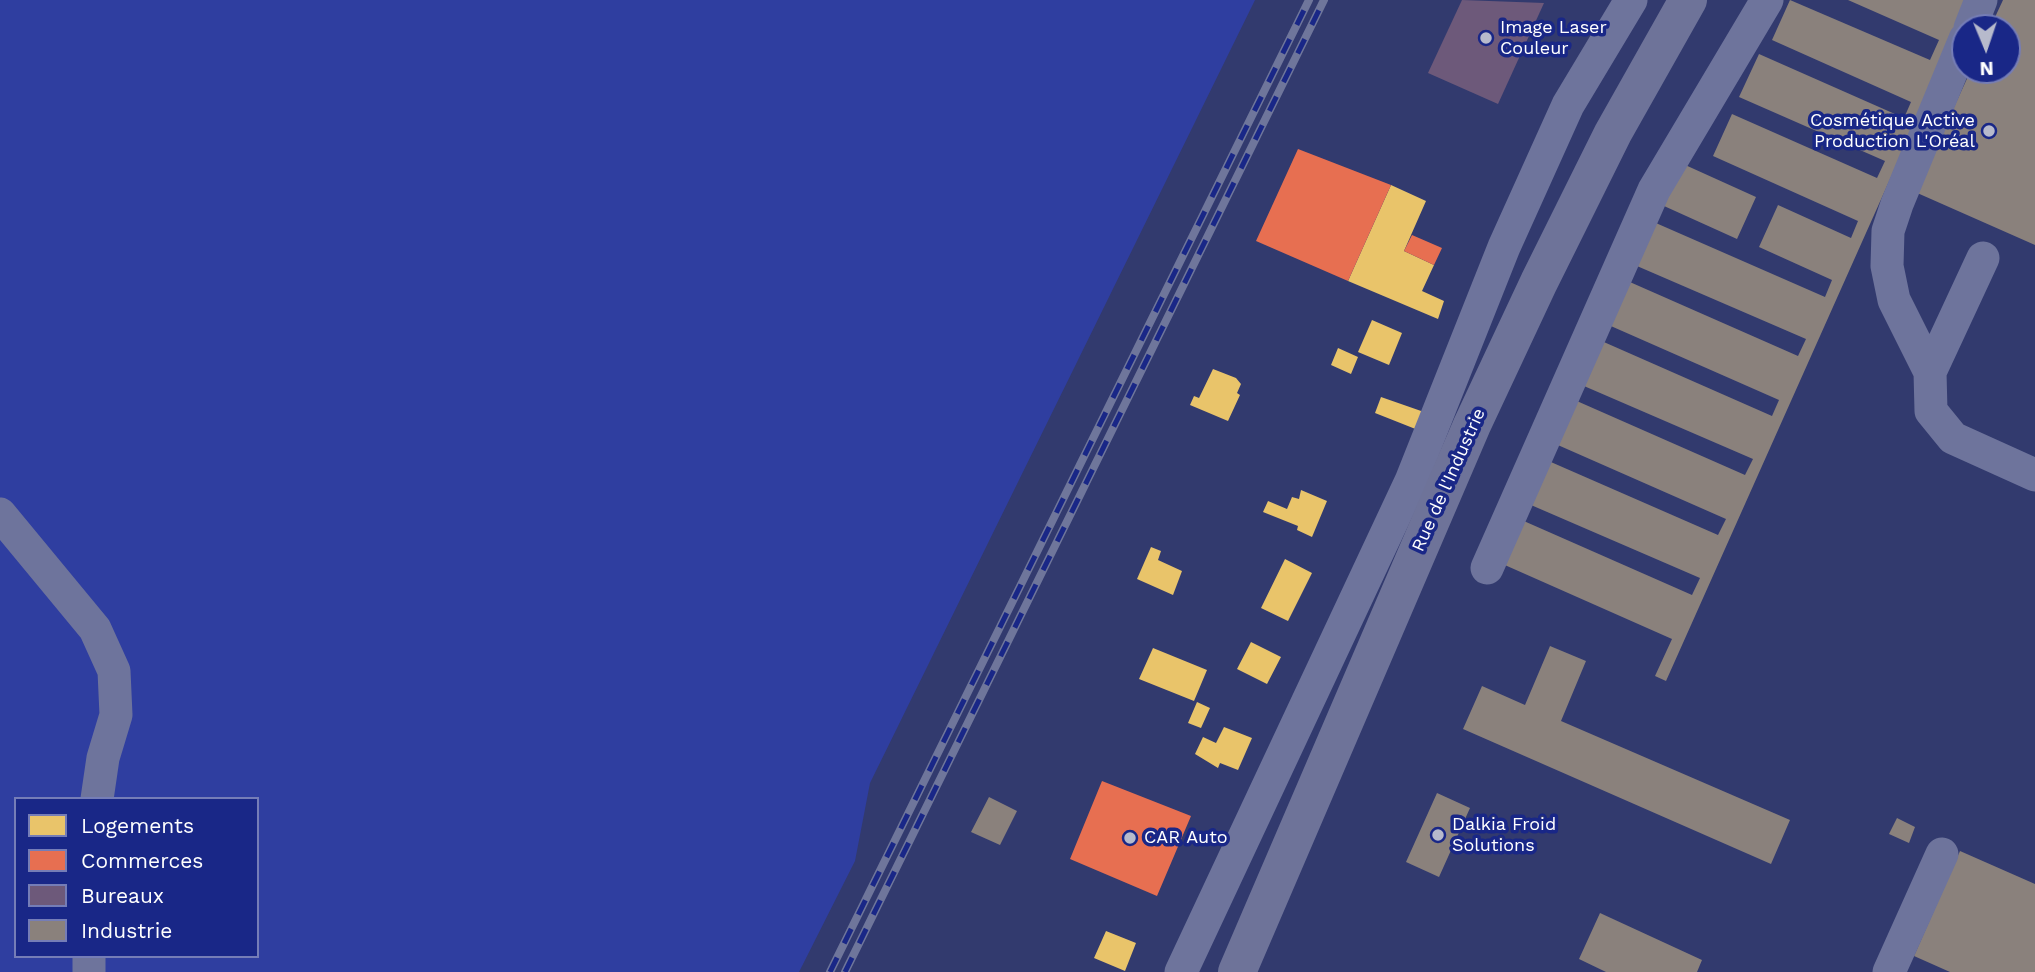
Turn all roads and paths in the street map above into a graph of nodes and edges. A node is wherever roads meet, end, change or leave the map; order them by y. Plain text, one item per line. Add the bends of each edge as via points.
1 (1631, 0) edge
2 (1688, 0) edge
3 (1768, 0) edge
4 (1951, 74) edge
5 (1983, 258) dead end
6 (1930, 372) junction
7 (2035, 475) edge
8 (0, 514) edge
9 (1487, 568) dead end
10 (97, 797) edge
11 (1941, 854) dead end
12 (1894, 971) edge
13 (1181, 972) edge
14 (1237, 972) edge

1 - 13 street, Rue de l'Industrie via 1568,104 1504,247 1411,481
2 - 14 main road, Rue de l'Industrie via 1613,133 1533,294
3 - 9 street via 1654,190
4 - 6 street via 1888,231 1886,266 1894,300
5 - 6 street
6 - 7 street via 1931,411 1953,438
8 - 10 street via 95,629 114,671 116,715
11 - 12 street

